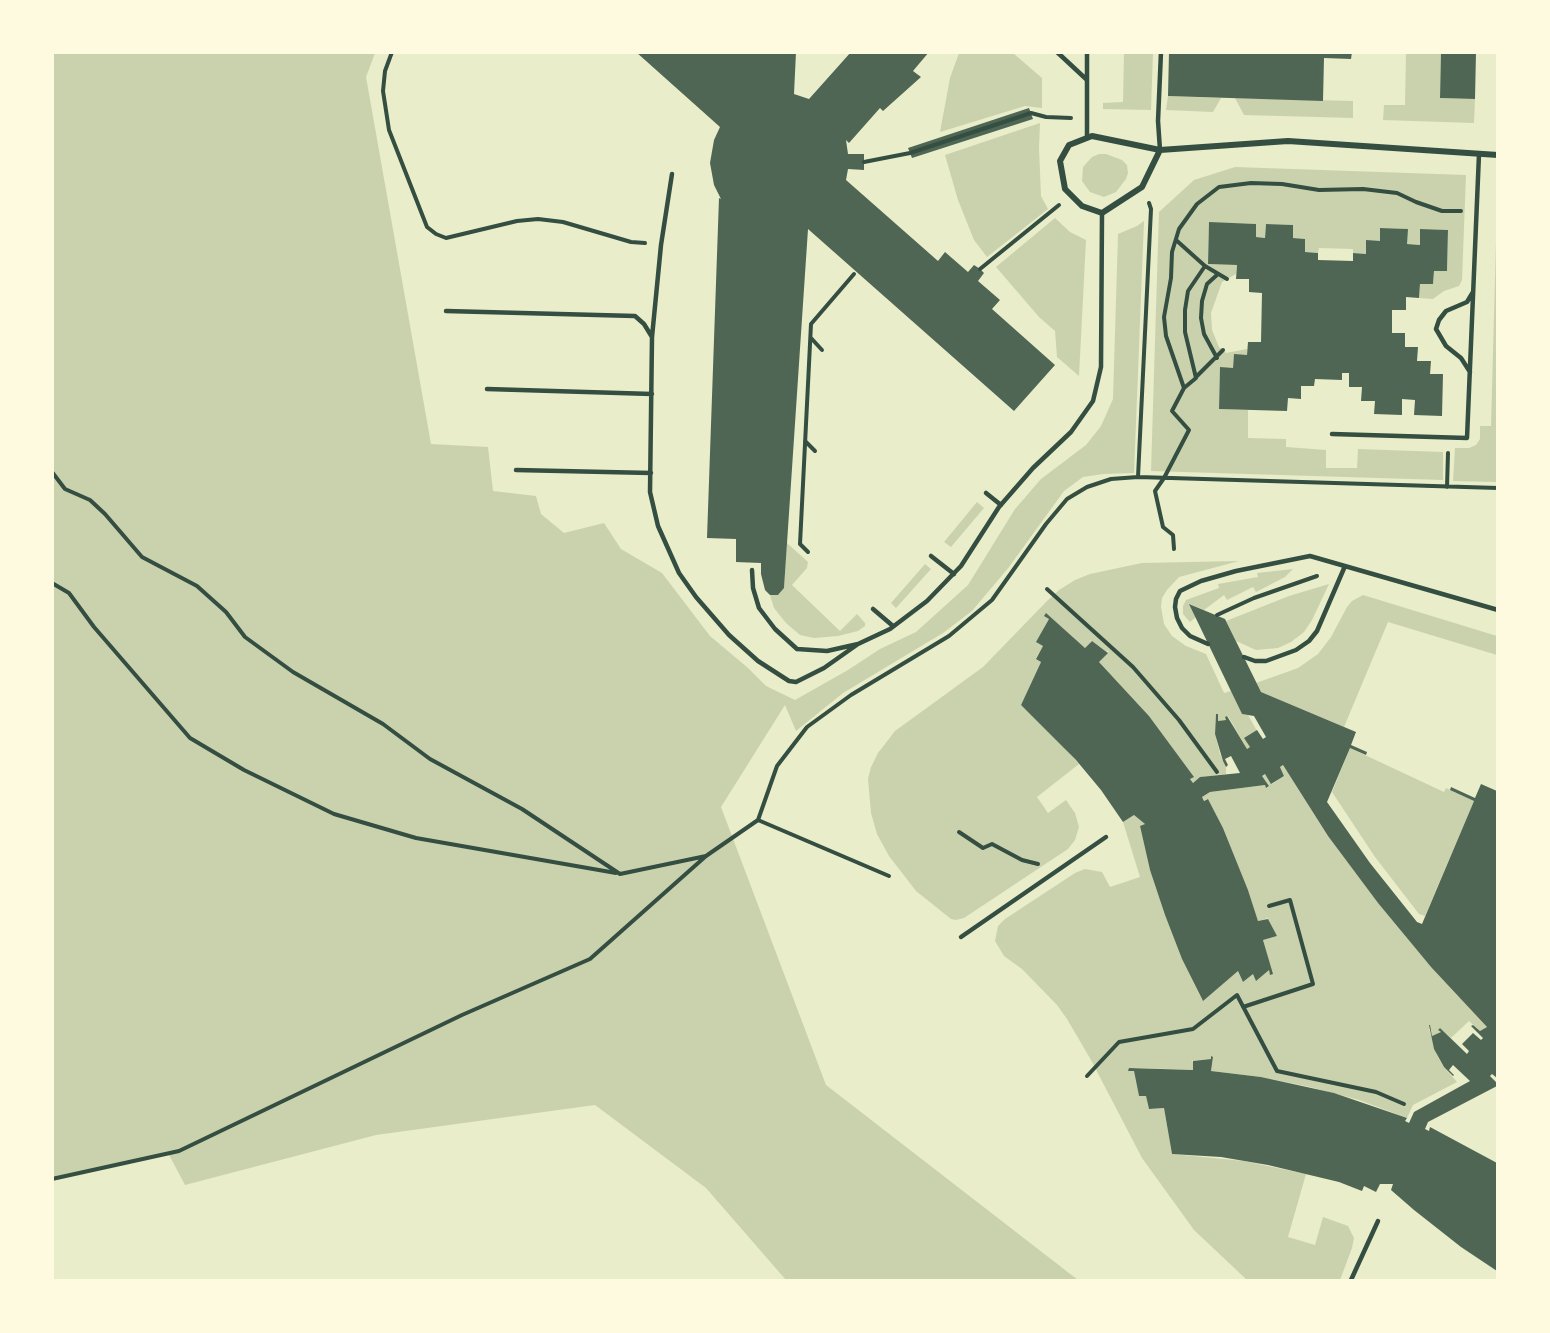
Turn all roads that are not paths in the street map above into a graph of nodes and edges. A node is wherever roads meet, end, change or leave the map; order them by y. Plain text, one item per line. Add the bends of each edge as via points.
1 (1057, 52) edge
2 (1087, 52) edge
3 (1161, 52) edge
4 (1086, 79) junction
5 (1087, 138) junction
6 (1160, 150) junction
7 (1479, 154) junction
8 (1497, 155) edge
9 (672, 174) dead end
10 (1102, 213) junction
11 (1473, 292) junction
12 (446, 310) dead end
13 (652, 337) junction
14 (1470, 372) junction
15 (487, 389) dead end
16 (651, 394) junction
17 (1332, 434) dead end
18 (516, 470) dead end
19 (651, 473) junction
20 (986, 493) dead end
21 (1001, 505) junction
22 (931, 556) dead end
23 (1346, 566) junction
24 (752, 570) dead end
25 (954, 574) junction
26 (873, 609) dead end
27 (1497, 610) edge
28 (894, 626) junction
29 (858, 644) junction
30 (1208, 644) dead end
31 (1244, 657) dead end
32 (1106, 837) dead end
33 (961, 937) dead end
34 (1378, 1221) dead end
35 (1351, 1281) edge

1 - 4 lane
2 - 4 lane
3 - 6 lane
4 - 5 lane
5 - 6 street
5 - 10 street via 1069,145 1060,161 1065,189 1082,206
6 - 7 street via 1288,141
6 - 10 street via 1142,187
7 - 8 street
7 - 11 lane
9 - 13 lane
10 - 21 lane via 1101,367 1092,401 1071,432
11 - 14 lane
11 - 14 lane via 1467,302 1446,311 1436,329
12 - 13 lane via 635,316
13 - 16 lane
14 - 17 lane via 1467,438
15 - 16 lane
16 - 19 lane
18 - 19 lane
19 - 29 lane via 650,492 658,526 679,573 729,635 758,662 796,682
20 - 21 lane
21 - 25 lane
22 - 25 lane
23 - 27 lane
23 - 30 lane via 1310,556 1236,571 1187,587 1176,599 1177,618 1190,636
23 - 31 lane via 1309,641 1266,661
24 - 29 lane via 759,608 797,650 827,651
25 - 28 lane via 927,602
26 - 28 lane
28 - 29 lane
32 - 33 lane
34 - 35 lane

